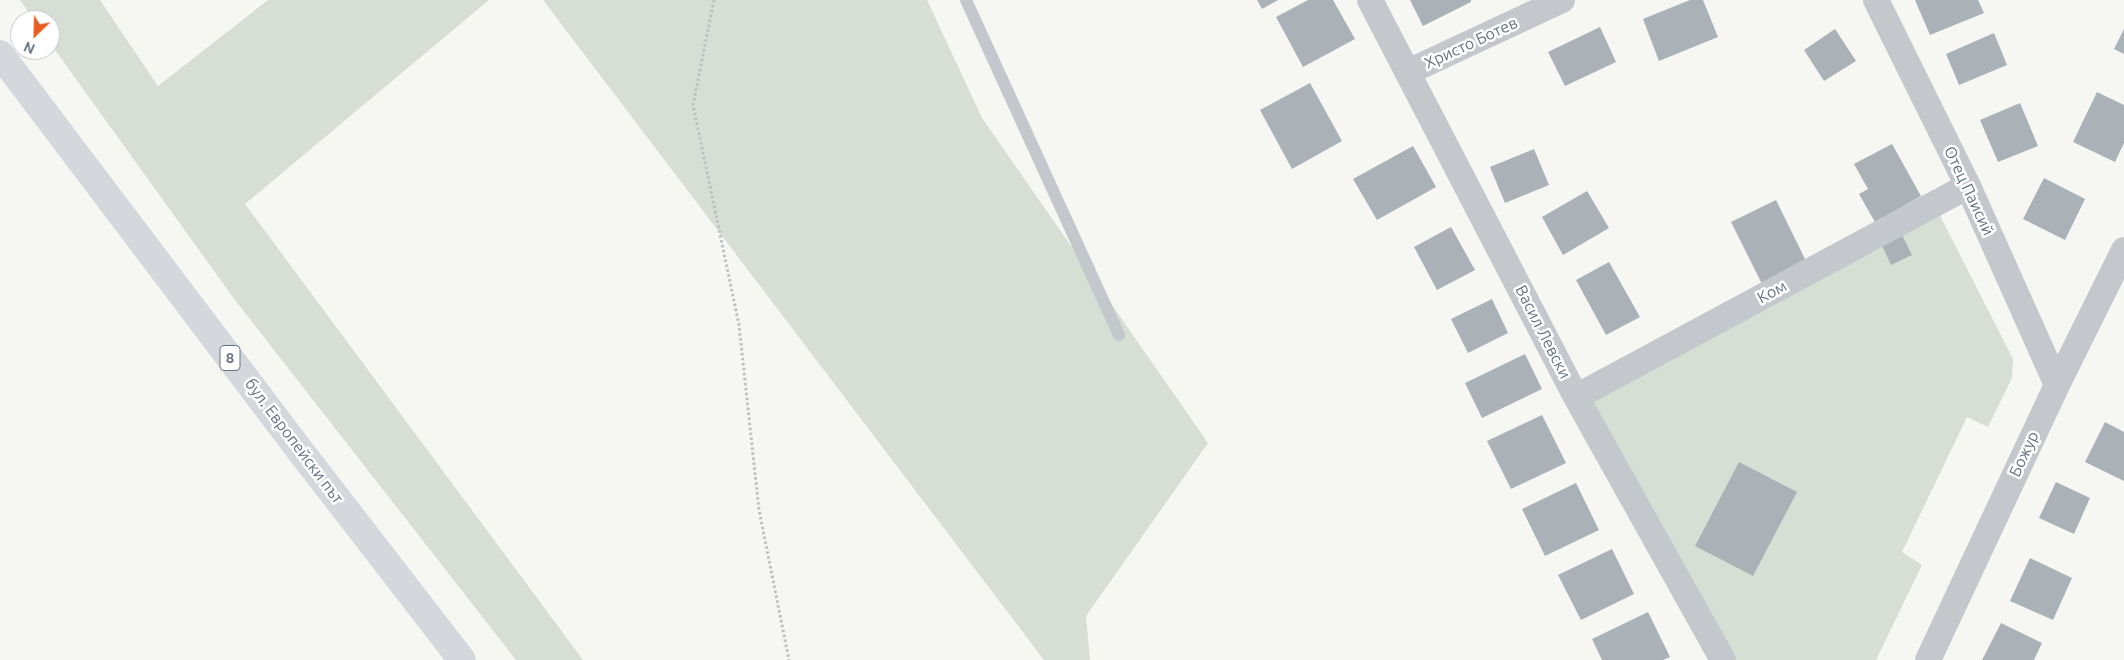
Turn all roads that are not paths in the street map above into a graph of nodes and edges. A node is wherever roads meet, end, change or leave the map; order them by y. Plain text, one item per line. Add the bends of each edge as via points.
1 (966, 0) edge
2 (1370, 0) edge
3 (1562, 0) edge
4 (1876, 0) edge
5 (0, 54) edge
6 (1408, 72) junction
7 (1968, 186) junction
8 (2124, 250) edge
9 (1119, 335) dead end
10 (2057, 385) junction
11 (1576, 397) junction
12 (462, 660) edge
13 (1723, 660) edge
14 (1928, 660) edge

1 - 9 lane
2 - 6 street, Васил Левски
3 - 6 street, Христо Ботев
4 - 7 street, Отец Паисий
5 - 12 main road, бул. Европейски път / 8
6 - 11 street, Васил Левски
7 - 10 street, Отец Паисий
7 - 11 street, Ком
8 - 10 street, Божур
10 - 14 street, Божур
11 - 13 street, Васил Левски

